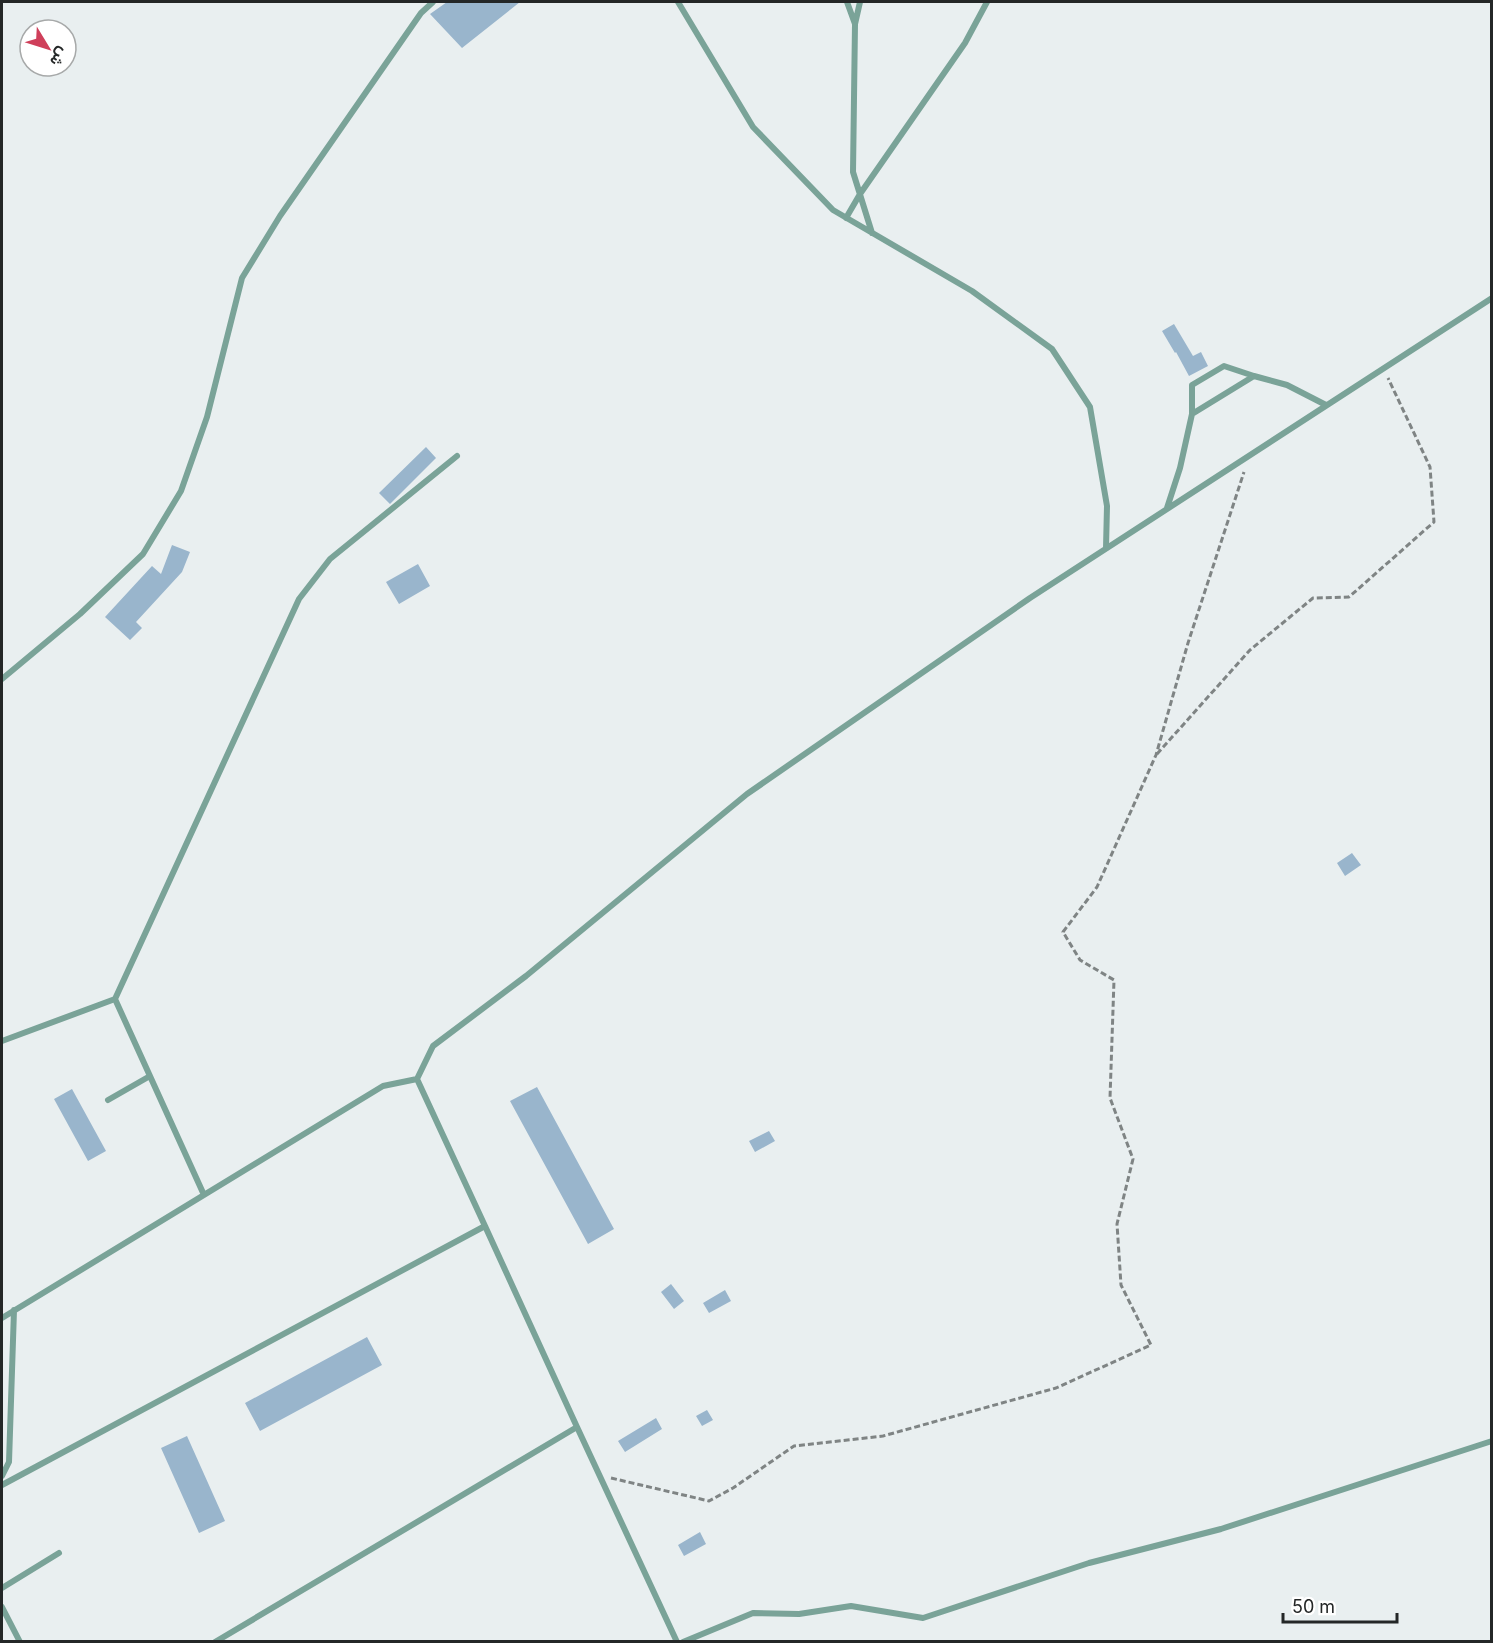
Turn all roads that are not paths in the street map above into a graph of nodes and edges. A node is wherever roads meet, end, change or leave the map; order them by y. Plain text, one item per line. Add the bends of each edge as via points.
1 (433, 2) edge
2 (678, 2) edge
3 (847, 2) edge
4 (860, 2) edge
5 (987, 2) edge
6 (855, 24) junction
7 (860, 194) junction
8 (846, 218) junction
9 (872, 233) junction
10 (1491, 298) edge
11 (1254, 376) junction
12 (1326, 405) junction
13 (1192, 414) junction
14 (457, 456) dead end
15 (1167, 508) junction
16 (1106, 548) junction
17 (2, 679) edge
18 (115, 999) junction
19 (2, 1041) edge
20 (150, 1076) junction
21 (417, 1079) junction
22 (108, 1100) dead end
23 (204, 1195) junction
24 (485, 1226) junction
25 (14, 1310) junction
26 (2, 1318) edge
27 (578, 1427) junction
28 (1491, 1441) edge
29 (2, 1476) edge
30 (2, 1485) edge
31 (59, 1553) dead end
32 (2, 1588) edge
33 (2, 1607) edge
34 (20, 1641) edge
35 (214, 1641) edge
36 (677, 1641) edge
37 (683, 1641) edge

1 - 17 lane via 420,13 280,216 242,278 207,417 181,491 143,554 80,614
2 - 8 lane via 753,127
3 - 6 lane
4 - 6 lane
5 - 7 lane via 965,44
6 - 7 lane via 853,172
7 - 8 lane
7 - 9 lane
8 - 9 lane
9 - 16 lane via 972,291 1052,349 1090,407 1107,506
10 - 12 lane
11 - 12 lane via 1287,385
11 - 13 lane
11 - 13 lane via 1224,366 1192,385
12 - 15 lane
13 - 15 lane
14 - 18 lane via 330,559 299,599
15 - 16 lane
16 - 21 lane via 747,794 526,976 433,1047
18 - 19 lane
18 - 20 lane
20 - 22 lane
20 - 23 lane
21 - 23 lane via 383,1086
21 - 24 lane
23 - 25 lane
24 - 27 lane
24 - 30 lane
25 - 26 lane
25 - 29 lane via 9,1462
27 - 35 lane
27 - 36 lane
28 - 37 lane via 1221,1529 1089,1563 922,1618 851,1606 799,1614 753,1613
31 - 32 lane
33 - 34 lane

